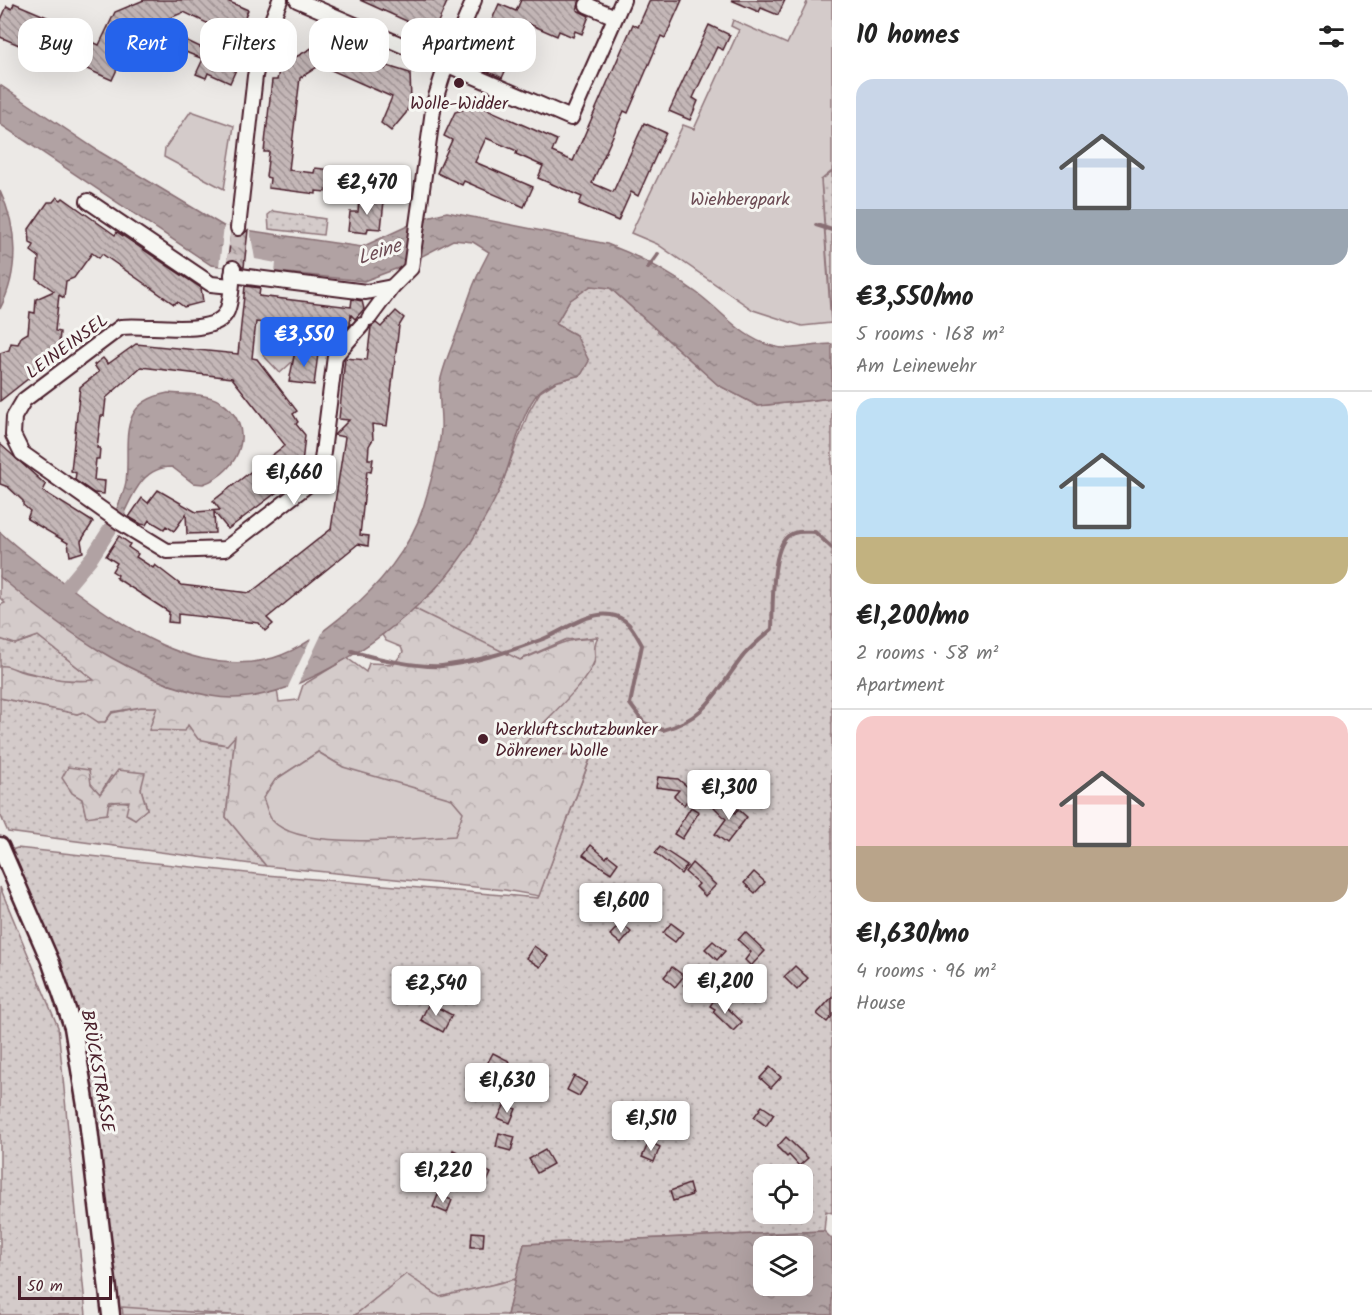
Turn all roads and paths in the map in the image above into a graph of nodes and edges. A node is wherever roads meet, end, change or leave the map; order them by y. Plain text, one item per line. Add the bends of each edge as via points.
1 (280, 0) edge
2 (297, 0) edge
3 (474, 0) edge
4 (623, 0) edge
5 (587, 5) dead end
6 (615, 17) junction
7 (466, 18) edge
8 (401, 45) edge
9 (444, 72) edge
10 (463, 72) edge
11 (88, 201) dead end
12 (238, 228) tunnel mouth
13 (232, 277) junction
14 (392, 287) junction
15 (0, 846) edge
16 (111, 1315) edge

1 - 12 street via 262,45 255,76
2 - 8 street
3 - 7 street
4 - 6 street
5 - 6 street
6 - 10 street via 571,118
9 - 14 street, LEINEINSEL via 434,103 411,268
11 - 13 street via 211,284
13 - 14 street via 366,291
13 - 14 street, LEINEINSEL via 227,311 217,323 198,328 120,327 24,400 14,417 13,435 22,453 167,551 225,549 318,477 335,356
15 - 16 street, BRÜCKSTRASSE via 51,963 73,1027

